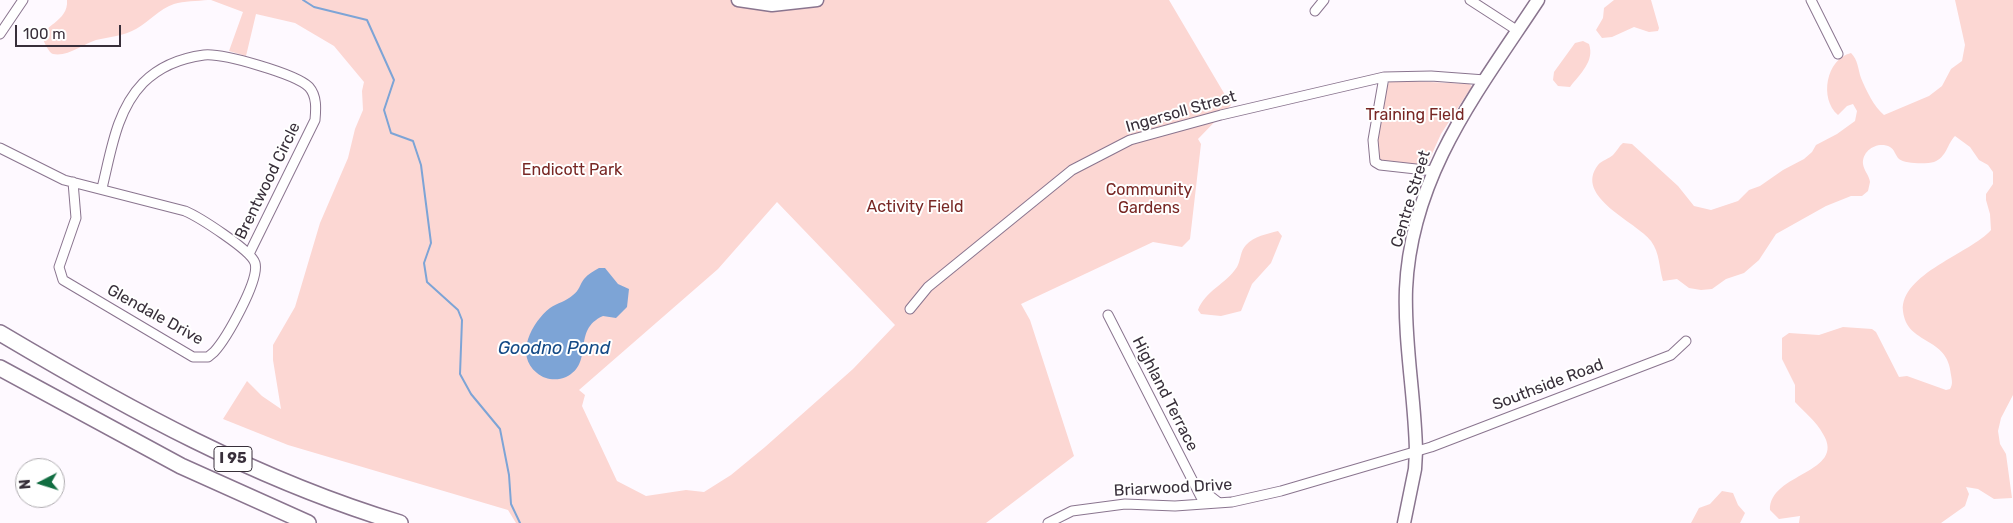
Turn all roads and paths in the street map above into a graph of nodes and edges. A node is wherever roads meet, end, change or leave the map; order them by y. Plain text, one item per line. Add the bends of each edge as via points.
1 (23, 0) edge
2 (738, 0) edge
3 (817, 0) edge
4 (1324, 0) edge
5 (1470, 0) edge
6 (1538, 0) edge
7 (1811, 0) edge
8 (1315, 11) dead end
9 (1518, 31) junction
10 (0, 34) edge
11 (1838, 54) dead end
12 (1384, 77) junction
13 (1485, 80) junction
14 (0, 148) edge
15 (1434, 171) junction
16 (73, 182) junction
17 (102, 188) junction
18 (249, 254) junction
19 (910, 309) dead end
20 (1108, 315) dead end
21 (1, 333) edge
22 (1686, 341) dead end
23 (0, 368) edge
24 (1416, 451) junction
25 (1196, 485) junction
26 (1218, 502) junction
27 (1204, 503) junction
28 (308, 523) edge
29 (400, 523) edge
30 (1048, 523) edge
31 (1404, 523) edge

1 - 10 street
2 - 3 main road via 772,5
4 - 8 street
5 - 9 street
6 - 9 main road, Centre Street
7 - 11 street
9 - 13 main road, Centre Street
12 - 13 street, Ingersoll Street
12 - 15 street via 1373,140 1375,162
12 - 19 street, Ingersoll Street via 1130,140 1072,170 928,287
13 - 15 main road, Centre Street via 1454,128
14 - 16 street via 43,171
15 - 24 main road, Centre Street via 1415,230 1406,290
16 - 17 street
16 - 18 street, Glendale Drive via 76,218 59,267 63,280 193,357 208,356 219,346 253,283 256,268
17 - 18 street via 172,206 197,216
17 - 18 street, Brentwood Circle via 119,120 142,84 164,67 178,60 207,55 241,61 292,77 313,93 315,120
20 - 25 street, Highland Terrace
21 - 29 highway, I 95 via 83,382 198,443 280,480
22 - 24 street, Southside Road via 1671,354
23 - 28 highway, I 95 via 173,462
24 - 26 street, Briarwood Drive via 1253,498
24 - 31 main road, Centre Street
25 - 26 street, Highland Terrace
25 - 27 street, Highland Terrace
26 - 27 street, Briarwood Drive
27 - 30 street, Briarwood Drive via 1175,506 1125,504 1072,511

